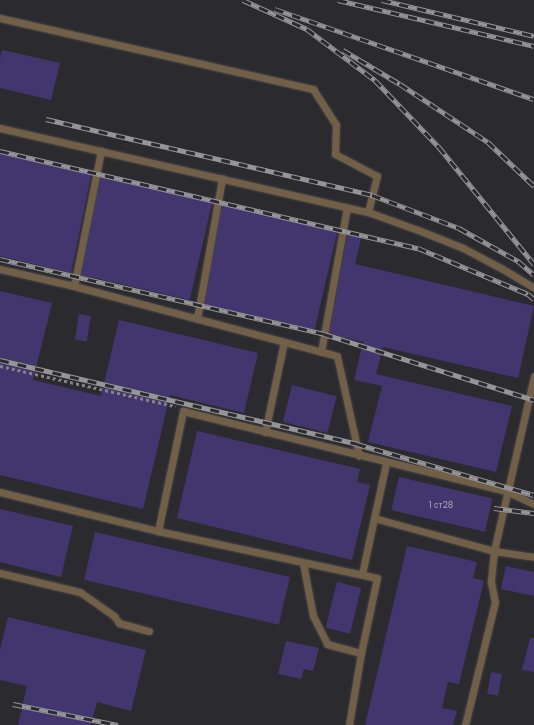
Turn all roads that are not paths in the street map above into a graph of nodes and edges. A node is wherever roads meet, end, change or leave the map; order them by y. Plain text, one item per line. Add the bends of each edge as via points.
1 (0, 18) edge
2 (0, 128) edge
3 (101, 151) junction
4 (222, 178) junction
5 (347, 207) junction
6 (368, 212) junction
7 (0, 269) edge
8 (74, 286) junction
9 (534, 288) edge
10 (197, 319) junction
11 (284, 342) junction
12 (321, 352) junction
13 (534, 376) edge
14 (265, 432) junction
15 (359, 456) junction
16 (386, 463) junction
17 (0, 492) edge
18 (506, 492) junction
19 (534, 504) edge
20 (374, 518) junction
21 (158, 531) junction
22 (494, 551) junction
23 (534, 557) edge
24 (303, 563) junction
25 (0, 573) edge
26 (362, 574) junction
27 (149, 631) dead end
28 (360, 653) junction
29 (349, 725) edge
30 (465, 725) edge

1 - 6 lane via 313,90 336,125 335,154 377,176
2 - 3 lane
3 - 4 lane
3 - 8 lane
4 - 5 lane
4 - 10 lane
5 - 6 lane
5 - 12 lane
6 - 9 lane via 463,248
7 - 8 lane
8 - 10 lane
10 - 11 lane
11 - 12 lane
11 - 14 lane
12 - 15 lane via 337,356
13 - 18 lane
14 - 15 lane
14 - 21 lane via 183,411
15 - 16 lane
16 - 18 lane
16 - 20 lane
17 - 21 lane
18 - 19 lane
18 - 22 lane
20 - 22 lane
20 - 26 lane
21 - 24 lane
22 - 23 lane
22 - 30 lane via 491,582 495,602
24 - 26 lane
24 - 28 lane via 313,616 327,644
25 - 27 lane via 80,592 114,616 119,623
26 - 28 lane via 378,578
28 - 29 lane

